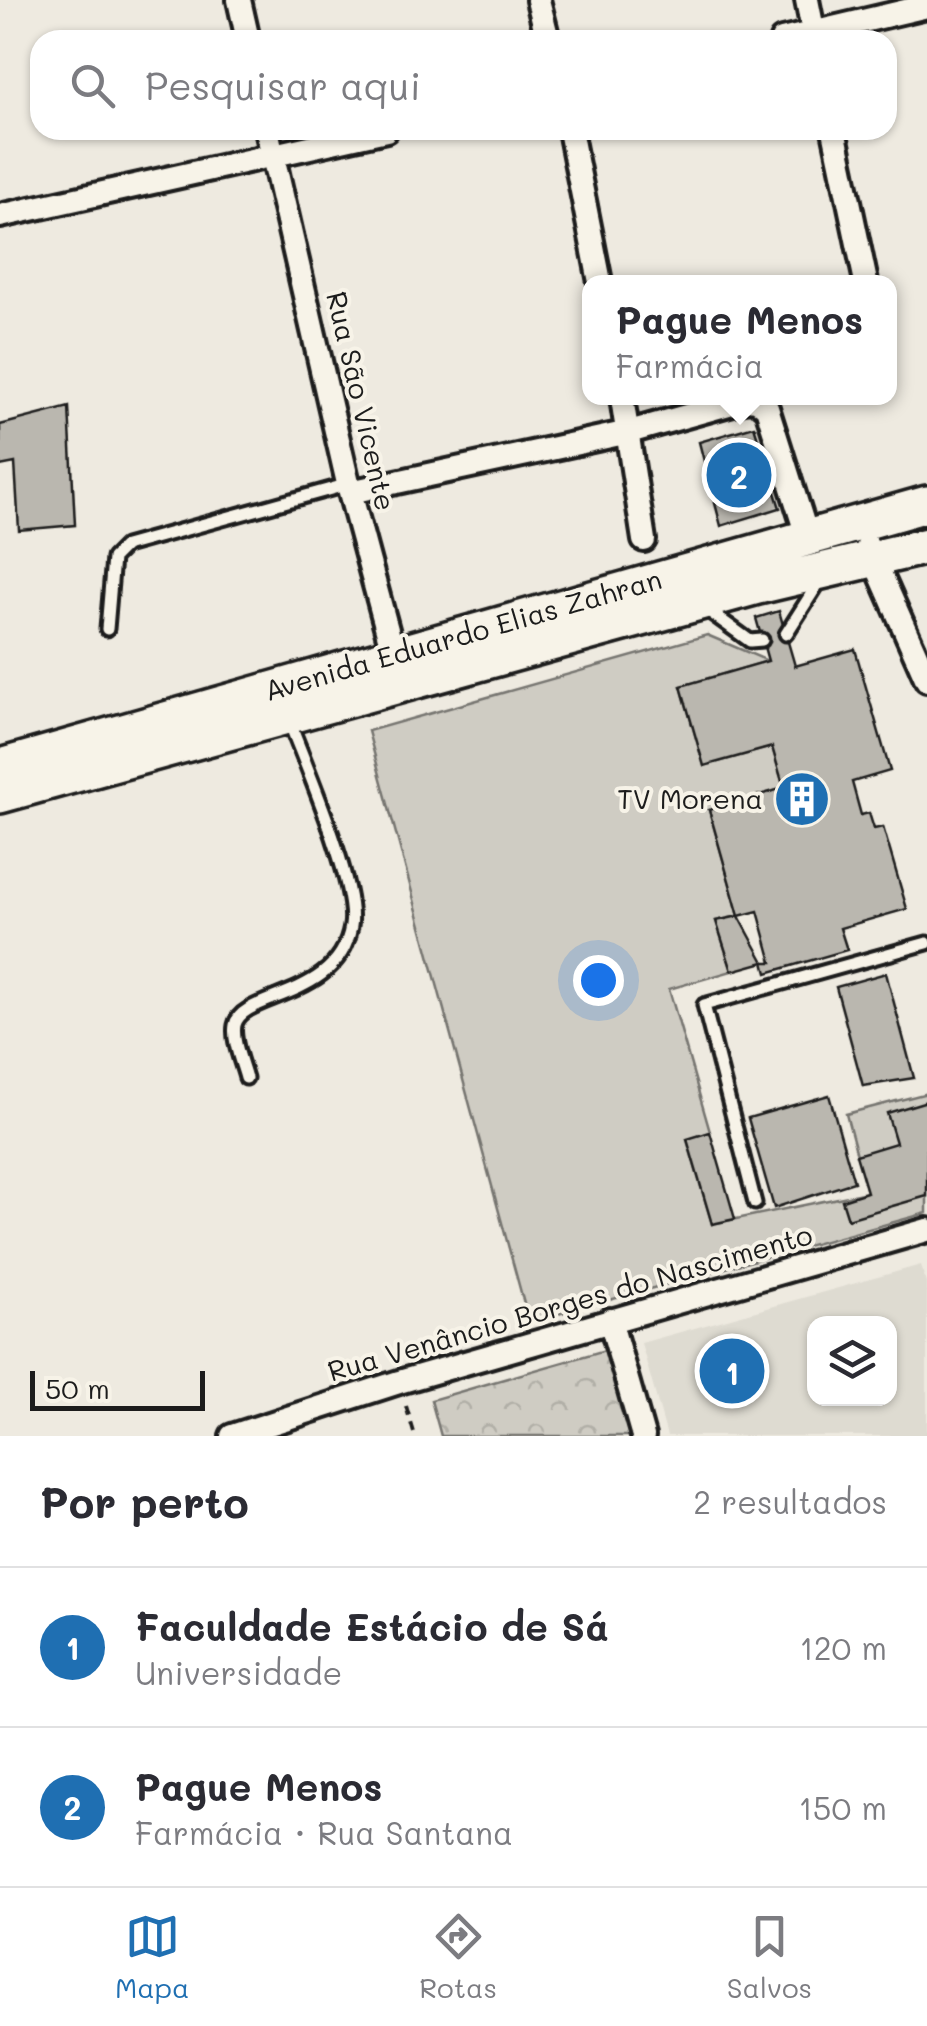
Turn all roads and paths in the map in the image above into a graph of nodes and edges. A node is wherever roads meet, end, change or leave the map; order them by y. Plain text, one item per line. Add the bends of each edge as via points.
1 (239, 0) edge
2 (538, 0) edge
3 (807, 0) edge
4 (927, 6) edge
5 (246, 30) edge
6 (546, 30) edge
7 (814, 30) edge
8 (837, 30) edge
9 (270, 140) edge
10 (343, 140) edge
11 (572, 140) edge
12 (836, 140) edge
13 (273, 156) junction
14 (0, 216) edge
15 (599, 275) edge
16 (865, 275) edge
17 (623, 405) edge
18 (729, 405) edge
19 (763, 405) edge
20 (629, 432) junction
21 (349, 488) junction
22 (927, 504) edge
23 (862, 523) junction
24 (808, 539) junction
25 (644, 540) dead end
26 (927, 546) edge
27 (874, 561) junction
28 (825, 572) junction
29 (758, 586) junction
30 (698, 603) junction
31 (107, 629) dead end
32 (786, 634) dead end
33 (762, 640) dead end
34 (397, 669) junction
35 (927, 680) edge
36 (286, 716) junction
37 (1, 771) edge
38 (927, 943) edge
39 (246, 1078) dead end
40 (755, 1203) dead end
41 (927, 1230) edge
42 (610, 1320) junction
43 (399, 1382) junction
44 (232, 1436) edge
45 (416, 1436) edge
46 (644, 1436) edge

1 - 5 street
2 - 6 street
3 - 7 street
4 - 8 street
9 - 13 street, Rua São Vicente
10 - 13 street
11 - 15 street
12 - 16 street
13 - 14 street
13 - 21 street, Rua São Vicente
17 - 20 street
18 - 20 street
19 - 24 street
20 - 21 street
20 - 25 street
21 - 31 lane via 126,546 113,558
21 - 34 street, Rua São Vicente
22 - 23 main road, Avenida Eduardo Elias Zahran
23 - 24 main road, Avenida Eduardo Elias Zahran
23 - 27 street
24 - 29 main road
24 - 34 main road, Avenida Eduardo Elias Zahran
26 - 27 main road, Avenida Eduardo Elias Zahran
27 - 28 main road, Avenida Eduardo Elias Zahran
27 - 35 street
28 - 29 main road, Avenida Eduardo Elias Zahran
28 - 32 lane
29 - 30 main road, Avenida Eduardo Elias Zahran
30 - 33 lane via 750,641
30 - 34 main road, Avenida Eduardo Elias Zahran
34 - 36 main road, Avenida Eduardo Elias Zahran
34 - 37 main road, Avenida Eduardo Elias Zahran
36 - 37 main road, Avenida Eduardo Elias Zahran
36 - 39 lane via 348,884 352,925 324,976 237,1019
38 - 40 lane via 704,1004
41 - 42 street, Rua Venâncio Borges do Nascimento
42 - 43 street, Rua Venâncio Borges do Nascimento
42 - 46 street
43 - 44 street, Rua Venâncio Borges do Nascimento
43 - 45 path

